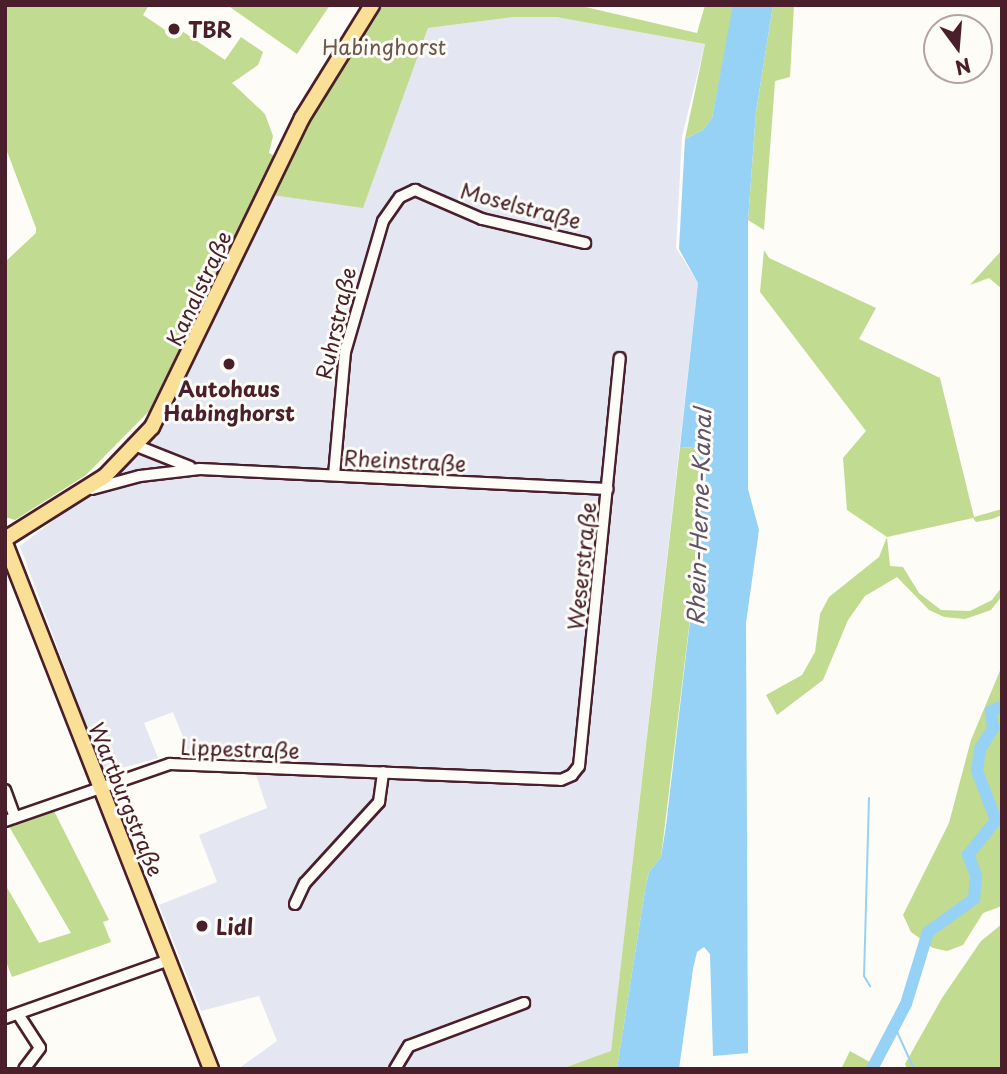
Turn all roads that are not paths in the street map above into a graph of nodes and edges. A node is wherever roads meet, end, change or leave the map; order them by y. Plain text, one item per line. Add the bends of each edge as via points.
1 (372, 5) edge
2 (407, 191) joint
3 (585, 243) dead end
4 (620, 358) dead end
5 (137, 446) junction
6 (123, 461) junction
7 (200, 470) junction
8 (334, 475) junction
9 (140, 476) junction
10 (608, 489) junction
11 (83, 492) junction
12 (5, 541) edge
13 (383, 772) junction
14 (572, 775) joint
15 (100, 786) junction
16 (5, 790) edge
17 (10, 819) edge
18 (295, 904) dead end
19 (169, 960) junction
20 (524, 1003) dead end
21 (18, 1014) junction
22 (5, 1018) edge
23 (24, 1069) edge
24 (211, 1069) edge
25 (395, 1069) edge

1 - 5 main road, Kanalstraße via 302,118 167,403
2 - 3 street, Moselstraße via 482,219
2 - 8 street, Ruhrstraße via 383,221 361,288 339,387
4 - 10 street, Weserstraße
5 - 6 main road, Kanalstraße
5 - 7 street, Rheinstraße
6 - 9 street via 127,470
6 - 11 main road, Kanalstraße
7 - 8 street, Rheinstraße
7 - 9 street, Rheinstraße
8 - 10 street, Rheinstraße
9 - 11 street, Rheinstraße
10 - 14 street, Weserstraße via 579,766
11 - 12 main road, Kanalstraße
12 - 15 main road, Wartburgstraße
13 - 14 street, Lippestraße via 561,780
13 - 15 street, Lippestraße via 170,764
13 - 18 street via 379,802 305,883
15 - 17 street, Lippestraße
15 - 19 main road, Wartburgstraße
16 - 17 street
19 - 21 street
19 - 24 main road, Wartburgstraße
20 - 25 street via 409,1046
21 - 22 street
21 - 23 street via 40,1048

